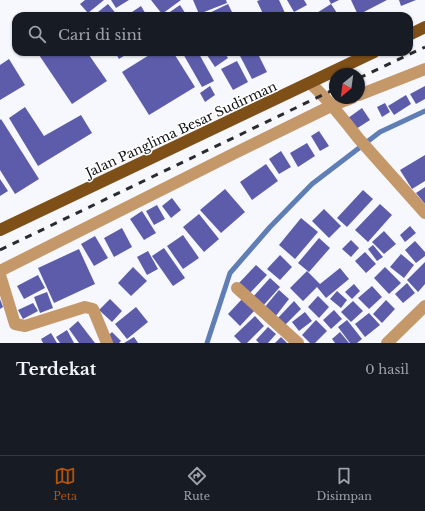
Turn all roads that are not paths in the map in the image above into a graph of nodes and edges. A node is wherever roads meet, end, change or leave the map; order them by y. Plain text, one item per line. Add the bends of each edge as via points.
1 (425, 27) edge
2 (413, 33) edge
3 (366, 56) edge
4 (425, 69) edge
5 (310, 83) junction
6 (365, 93) edge
7 (336, 104) edge
8 (331, 106) junction
9 (425, 213) edge
10 (0, 230) edge
11 (0, 271) edge
12 (0, 275) edge
13 (237, 288) dead end
14 (425, 306) edge
15 (107, 343) edge
16 (298, 343) edge
17 (388, 343) edge

1 - 2 main road
3 - 5 main road, Jalan Panglima Besar Sudirman
4 - 6 street
5 - 8 street
5 - 10 main road, Jalan Panglima Besar Sudirman
7 - 8 street
8 - 9 street
8 - 11 street
12 - 15 street via 15,324 25,326 91,307
13 - 16 street
14 - 17 street

